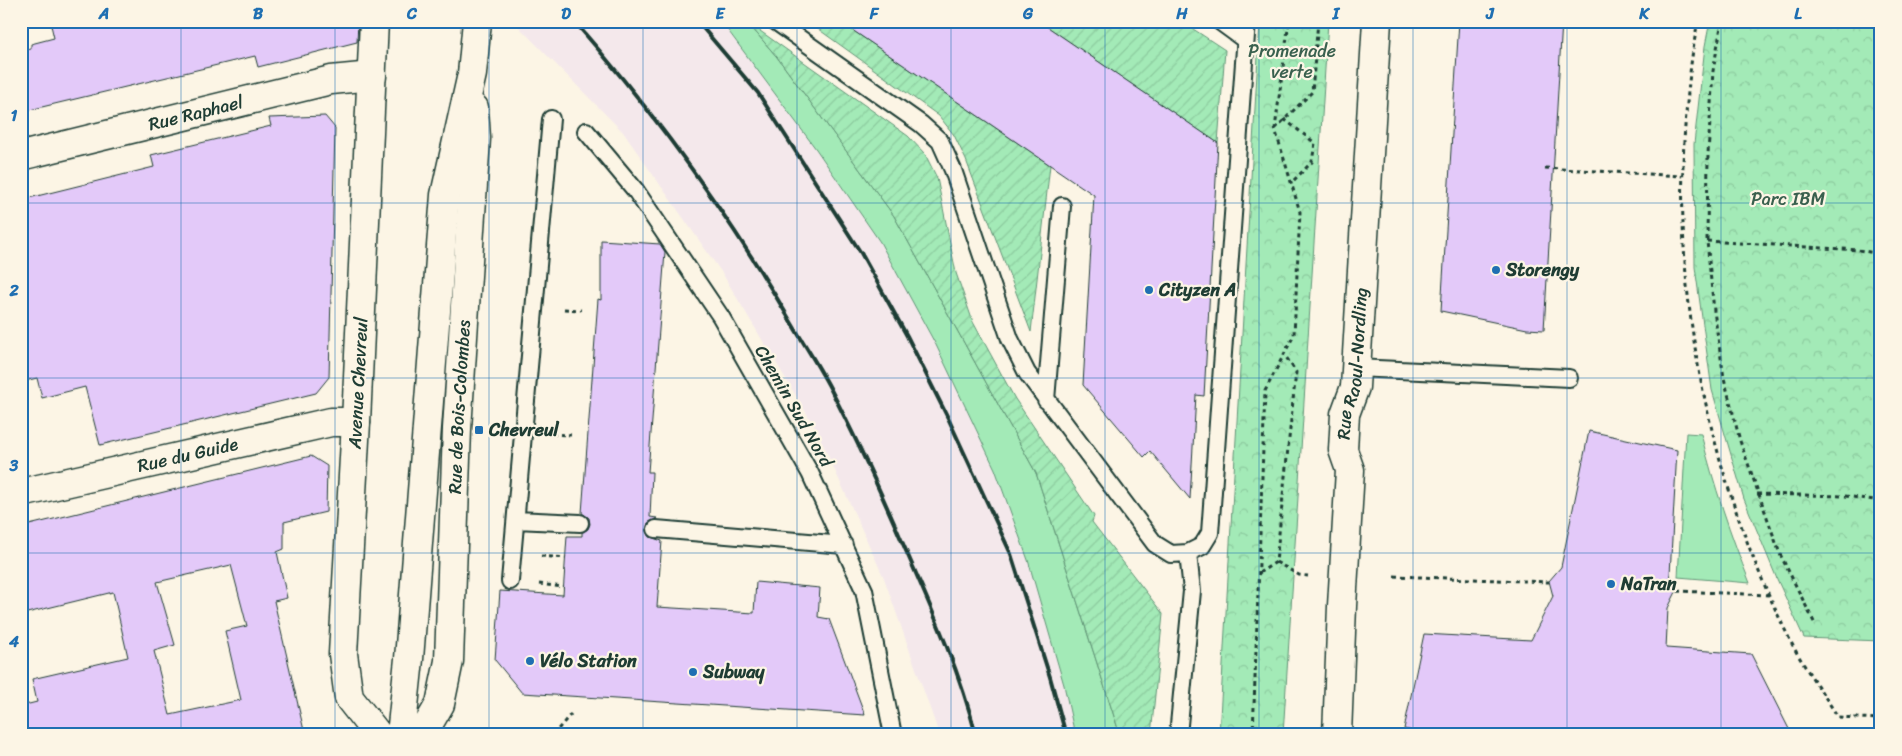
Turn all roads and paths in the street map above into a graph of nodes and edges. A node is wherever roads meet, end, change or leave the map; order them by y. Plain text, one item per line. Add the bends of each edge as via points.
1 (374, 21) edge
2 (477, 21) edge
3 (776, 21) edge
4 (1218, 21) edge
5 (1246, 21) edge
6 (1289, 21) edge
7 (1318, 21) edge
8 (1377, 21) edge
9 (1698, 21) edge
10 (1722, 21) edge
11 (1245, 40) junction
12 (472, 74) junction
13 (372, 76) junction
14 (551, 118) dead end
15 (1284, 119) junction
16 (1275, 129) junction
17 (586, 131) dead end
18 (21, 156) edge
19 (1545, 168) dead end
20 (1682, 176) junction
21 (1291, 182) junction
22 (1062, 206) dead end
23 (1707, 241) junction
24 (1881, 254) edge
25 (1284, 354) junction
26 (1356, 368) junction
27 (1569, 378) dead end
28 (1046, 400) junction
29 (356, 422) junction
30 (21, 493) edge
31 (1757, 494) junction
32 (1881, 501) edge
33 (516, 520) junction
34 (580, 523) dead end
35 (656, 529) dead end
36 (844, 545) junction
37 (1188, 553) junction
38 (1258, 573) junction
39 (1394, 576) dead end
40 (510, 581) dead end
41 (1549, 582) dead end
42 (1677, 591) dead end
43 (1770, 595) junction
44 (1815, 624) dead end
45 (571, 714) dead end
46 (1881, 720) edge
47 (1253, 734) edge
48 (378, 735) edge
49 (401, 735) edge
50 (422, 735) edge
51 (554, 735) edge
52 (893, 735) edge
53 (1178, 735) edge
54 (1265, 735) edge
55 (1337, 735) edge

1 - 13 street, Avenue Chevreul
2 - 12 street, Rue de Bois-Colombes
3 - 28 lane via 940,141 953,170 1010,339 1027,373
4 - 11 lane
5 - 11 lane
6 - 16 path
7 - 15 path via 1312,92
8 - 26 street, Rue Raoul-Nordling
9 - 20 path via 1688,93
10 - 23 path via 1713,71
11 - 37 lane via 1210,533 1202,546
12 - 49 street, Rue de Bois-Colombes via 445,195
12 - 50 street, Rue de Bois-Colombes via 476,138 458,429 449,661 440,704
13 - 18 street, Rue Raphael via 332,80
13 - 29 street, Avenue Chevreul
14 - 33 lane
15 - 16 path
15 - 21 path via 1315,143 1312,162
16 - 21 path
17 - 36 lane, Chemin Sud Nord via 636,191 721,317 810,473
19 - 20 path
20 - 43 path via 1684,270 1702,390 1730,498
21 - 25 path via 1300,212 1294,335
22 - 28 lane
23 - 24 path
23 - 31 path via 1724,378
25 - 38 path via 1265,391
25 - 38 path via 1296,372 1276,562
26 - 27 lane
26 - 55 street, Rue Raoul-Nordling via 1355,387 1345,414 1343,450 1350,470
28 - 37 lane via 1156,544 1170,554
29 - 30 street, Rue du Guide via 331,422
29 - 48 street, Avenue Chevreul via 342,654 349,698
31 - 32 path via 1845,496
31 - 44 path via 1780,554
33 - 34 lane
33 - 40 lane
35 - 36 lane
36 - 52 lane, Chemin Sud Nord via 864,590
37 - 53 lane via 1192,591
38 - 47 path
39 - 41 path
42 - 43 path
43 - 46 path via 1793,645 1838,717
45 - 51 path
47 - 54 path

